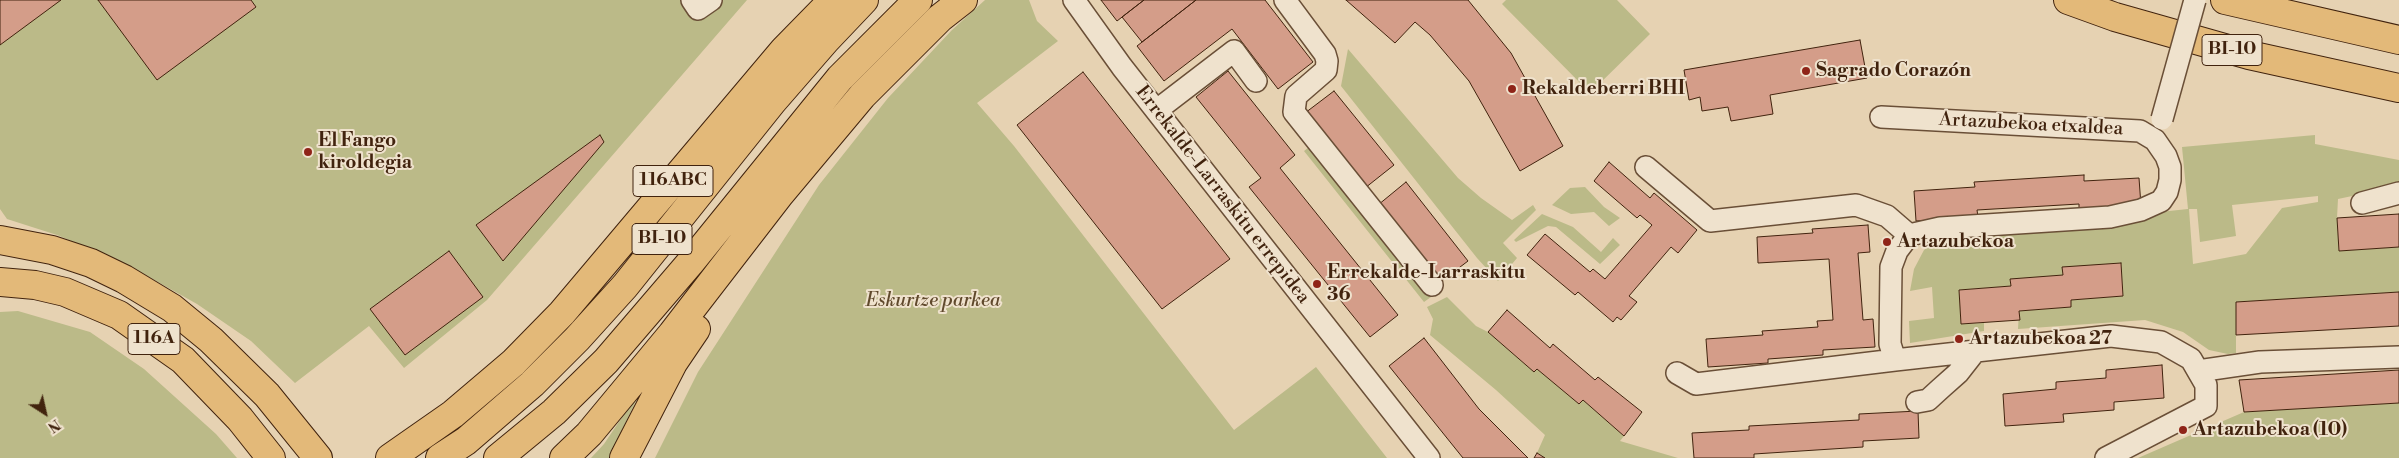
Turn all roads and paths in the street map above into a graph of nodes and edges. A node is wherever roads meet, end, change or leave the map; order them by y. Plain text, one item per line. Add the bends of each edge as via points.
1 (692, 0) edge
2 (711, 0) edge
3 (833, 0) edge
4 (864, 0) edge
5 (918, 0) edge
6 (963, 0) edge
7 (1074, 0) edge
8 (1285, 0) edge
9 (2068, 0) edge
10 (2195, 0) edge
11 (2226, 0) edge
12 (2399, 40) edge
13 (1256, 81) dead end
14 (2399, 88) edge
15 (1157, 110) junction
16 (1881, 117) dead end
17 (2162, 119) dead end
18 (1646, 167) dead end
19 (2399, 193) edge
20 (780, 194) junction
21 (2362, 203) dead end
22 (1909, 234) junction
23 (0, 240) edge
24 (0, 282) edge
25 (1432, 285) dead end
26 (1976, 350) junction
27 (2399, 356) edge
28 (1895, 360) junction
29 (2198, 371) junction
30 (1678, 373) dead end
31 (1917, 402) dead end
32 (316, 455) edge
33 (271, 458) edge
34 (390, 458) edge
35 (440, 458) edge
36 (498, 458) edge
37 (564, 458) edge
38 (624, 458) edge
39 (1429, 458) edge
40 (2106, 458) edge

1 - 2 street via 698,9
3 - 34 highway, 116ABC via 784,50 706,140 606,264 513,363 453,414
4 - 35 highway, BI-10 via 773,101 625,286 576,339 532,384 466,441
5 - 36 highway, BI-10 via 840,78 606,361 554,412
6 - 20 highway via 940,18 862,96
7 - 15 street, Errekalde-Larraskitu errepidea
8 - 25 street via 1327,61 1326,70 1296,96 1294,112
9 - 14 highway, BI-10 via 2249,55
10 - 17 street, bridge
11 - 12 highway, BI-10
13 - 15 street via 1234,51
15 - 39 street, Errekalde-Larraskitu errepidea
16 - 22 street, Artazubekoa etxaldea via 2140,131 2155,140 2170,167 2167,192 2160,201 2141,210 2110,217 1940,228
18 - 22 street via 1710,221 1856,205 1887,216
19 - 21 street
20 - 37 highway via 672,334 589,434
20 - 38 highway via 738,268 673,364
22 - 28 street via 1897,250 1890,277 1890,344
23 - 32 highway via 91,262 172,308 211,340 266,395
24 - 33 highway, 116A via 65,292 119,315 182,360 240,419
26 - 28 street
26 - 29 street via 2111,336 2161,342 2191,359
26 - 31 street via 1958,373 1928,400
27 - 29 street via 2260,362
28 - 30 street via 1696,384
29 - 40 street via 2206,385 2206,406

